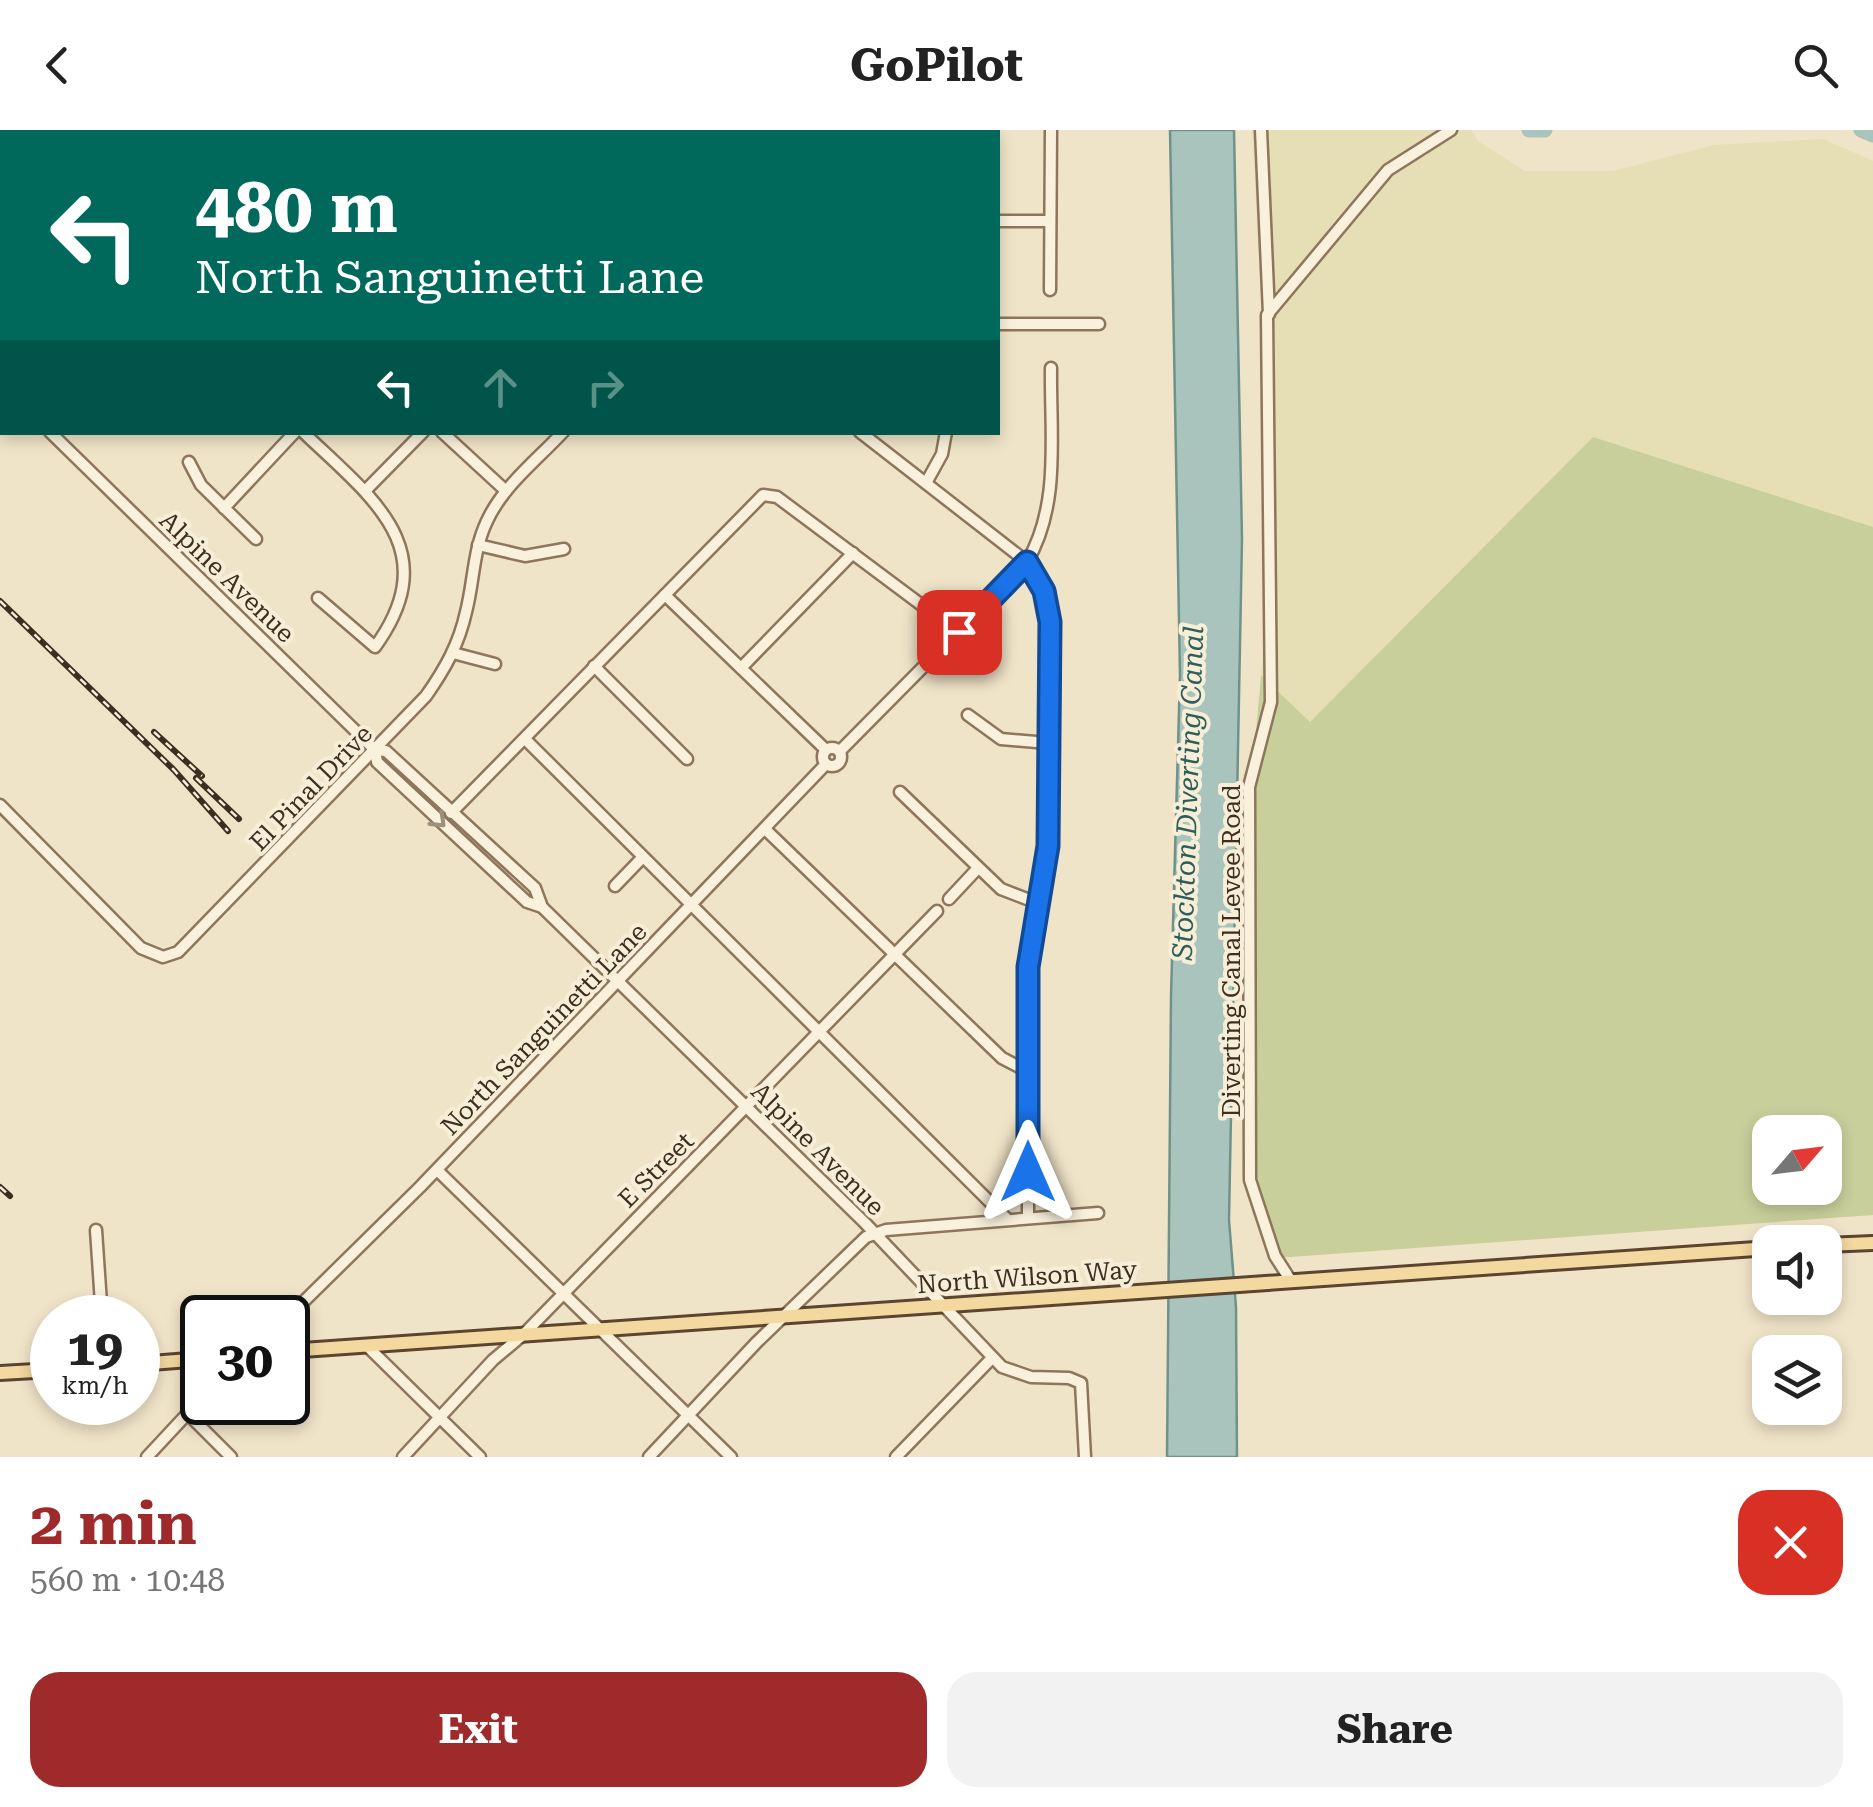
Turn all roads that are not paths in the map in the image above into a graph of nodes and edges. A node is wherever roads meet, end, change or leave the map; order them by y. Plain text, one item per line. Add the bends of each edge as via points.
1 (1051, 130) edge
2 (1262, 130) edge
3 (1451, 130) edge
4 (1000, 221) edge
5 (1050, 221) junction
6 (1050, 290) dead end
7 (1268, 314) junction
8 (1000, 324) edge
9 (1100, 324) dead end
10 (1050, 368) dead end
11 (53, 435) edge
12 (69, 435) edge
13 (296, 435) edge
14 (302, 435) edge
15 (420, 435) edge
16 (445, 435) edge
17 (560, 435) edge
18 (864, 435) edge
19 (945, 435) edge
20 (61, 443) junction
21 (189, 462) dead end
22 (926, 483) junction
23 (506, 491) junction
24 (365, 492) junction
25 (224, 508) junction
26 (256, 539) dead end
27 (478, 546) junction
28 (564, 549) dead end
29 (853, 553) junction
30 (1027, 562) junction
31 (665, 595) junction
32 (318, 598) dead end
33 (959, 632) junction
34 (453, 653) junction
35 (494, 664) dead end
36 (594, 666) junction
37 (741, 668) junction
38 (968, 715) dead end
39 (525, 738) junction
40 (1048, 743) junction
41 (375, 750) junction
42 (826, 750) junction
43 (840, 751) junction
44 (688, 760) dead end
45 (826, 764) junction
46 (900, 792) dead end
47 (0, 804) edge
48 (451, 813) junction
49 (765, 828) junction
50 (642, 858) junction
51 (978, 868) junction
52 (615, 886) dead end
53 (949, 899) dead end
54 (1040, 904) junction
55 (690, 906) junction
56 (542, 907) junction
57 (938, 911) dead end
58 (894, 954) junction
59 (615, 980) junction
60 (819, 1032) junction
61 (1028, 1071) junction
62 (747, 1107) junction
63 (437, 1170) junction
64 (1098, 1213) dead end
65 (1028, 1217) junction
66 (1007, 1218) junction
67 (96, 1230) dead end
68 (874, 1233) junction
69 (1873, 1243) edge
70 (1842, 1244) edge
71 (1752, 1249) edge
72 (1291, 1281) junction
73 (564, 1292) junction
74 (100, 1295) edge
75 (310, 1296) edge
76 (948, 1307) junction
77 (782, 1318) junction
78 (603, 1329) junction
79 (524, 1334) junction
80 (368, 1346) junction
81 (310, 1350) edge
82 (992, 1358) junction
83 (30, 1371) edge
84 (0, 1373) edge
85 (689, 1416) junction
86 (441, 1419) junction
87 (180, 1422) edge
88 (208, 1425) edge
89 (148, 1457) edge
90 (231, 1457) edge
91 (403, 1457) edge
92 (480, 1457) edge
93 (649, 1457) edge
94 (731, 1457) edge
95 (896, 1457) edge
96 (1086, 1457) edge

1 - 5 street
2 - 7 street
3 - 7 street via 1388,170
4 - 5 street
5 - 6 street
7 - 72 street, Diverting Canal Levee Road via 1271,702 1249,787 1250,1180
8 - 9 street
10 - 30 street via 1050,504
11 - 20 street, Alpine Avenue
12 - 20 street
13 - 25 street
14 - 24 street
15 - 24 street
16 - 23 street
17 - 23 street, El Pinal Drive
18 - 22 street
19 - 22 street
20 - 41 street, Alpine Avenue
21 - 25 street
22 - 30 street
23 - 27 street, El Pinal Drive
24 - 32 street via 396,532 405,568 394,618 375,647
25 - 26 street
27 - 28 street via 525,556
27 - 34 street, El Pinal Drive
29 - 31 street via 768,493
29 - 33 street
29 - 37 street
30 - 33 street
30 - 40 street via 1048,604
31 - 36 street
31 - 37 street
33 - 43 street
34 - 35 street
34 - 41 street, El Pinal Drive via 426,696
36 - 39 street
36 - 44 street
37 - 42 street
38 - 40 street via 1001,739
39 - 48 street
39 - 50 street
40 - 54 street via 1048,846
41 - 47 street, El Pinal Drive via 189,941 166,956 141,948
41 - 48 street, Alpine Avenue via 386,751
41 -> 56 street, Alpine Avenue via 378,762 450,831 527,902
42 - 43 street
42 - 45 street
43 - 45 street, North Sanguinetti Lane via 840,762
45 - 49 street, North Sanguinetti Lane
46 - 51 street
48 - 56 street, Alpine Avenue via 536,888
49 - 55 street, North Sanguinetti Lane
49 - 58 street
50 - 52 street
50 - 55 street
51 - 53 street
51 - 54 street via 1001,889
54 - 61 street via 1028,967
55 - 59 street, North Sanguinetti Lane
55 - 60 street
56 - 59 street, Alpine Avenue
57 - 58 street, E Street
58 - 60 street, E Street
58 - 61 street via 1002,1058
59 - 62 street, Alpine Avenue
59 - 63 street, North Sanguinetti Lane
60 - 62 street, E Street
60 - 66 street
61 - 65 street
62 - 68 street, Alpine Avenue
62 - 73 street, E Street
63 - 73 street
63 - 75 street, North Sanguinetti Lane
64 - 65 street
65 - 66 street
66 - 68 street
67 - 74 street
68 - 76 street, Alpine Avenue
68 - 77 street
69 - 70 main road
71 - 72 main road, North Wilson Way
72 - 76 main road, North Wilson Way
73 - 78 street
73 - 79 street, E Street
76 - 77 main road, North Wilson Way
76 - 82 street, Alpine Avenue
77 - 78 main road, North Wilson Way
77 - 85 street
78 - 79 main road, North Wilson Way
78 - 85 street
79 - 80 main road, North Wilson Way
79 - 86 street, E Street
80 - 81 main road, North Wilson Way
80 - 86 street
82 - 95 street
82 - 96 street, Alpine Avenue via 1015,1374 1081,1383
83 - 84 main road
85 - 93 street
85 - 94 street
86 - 91 street, E Street
86 - 92 street
87 - 89 street
88 - 90 street

